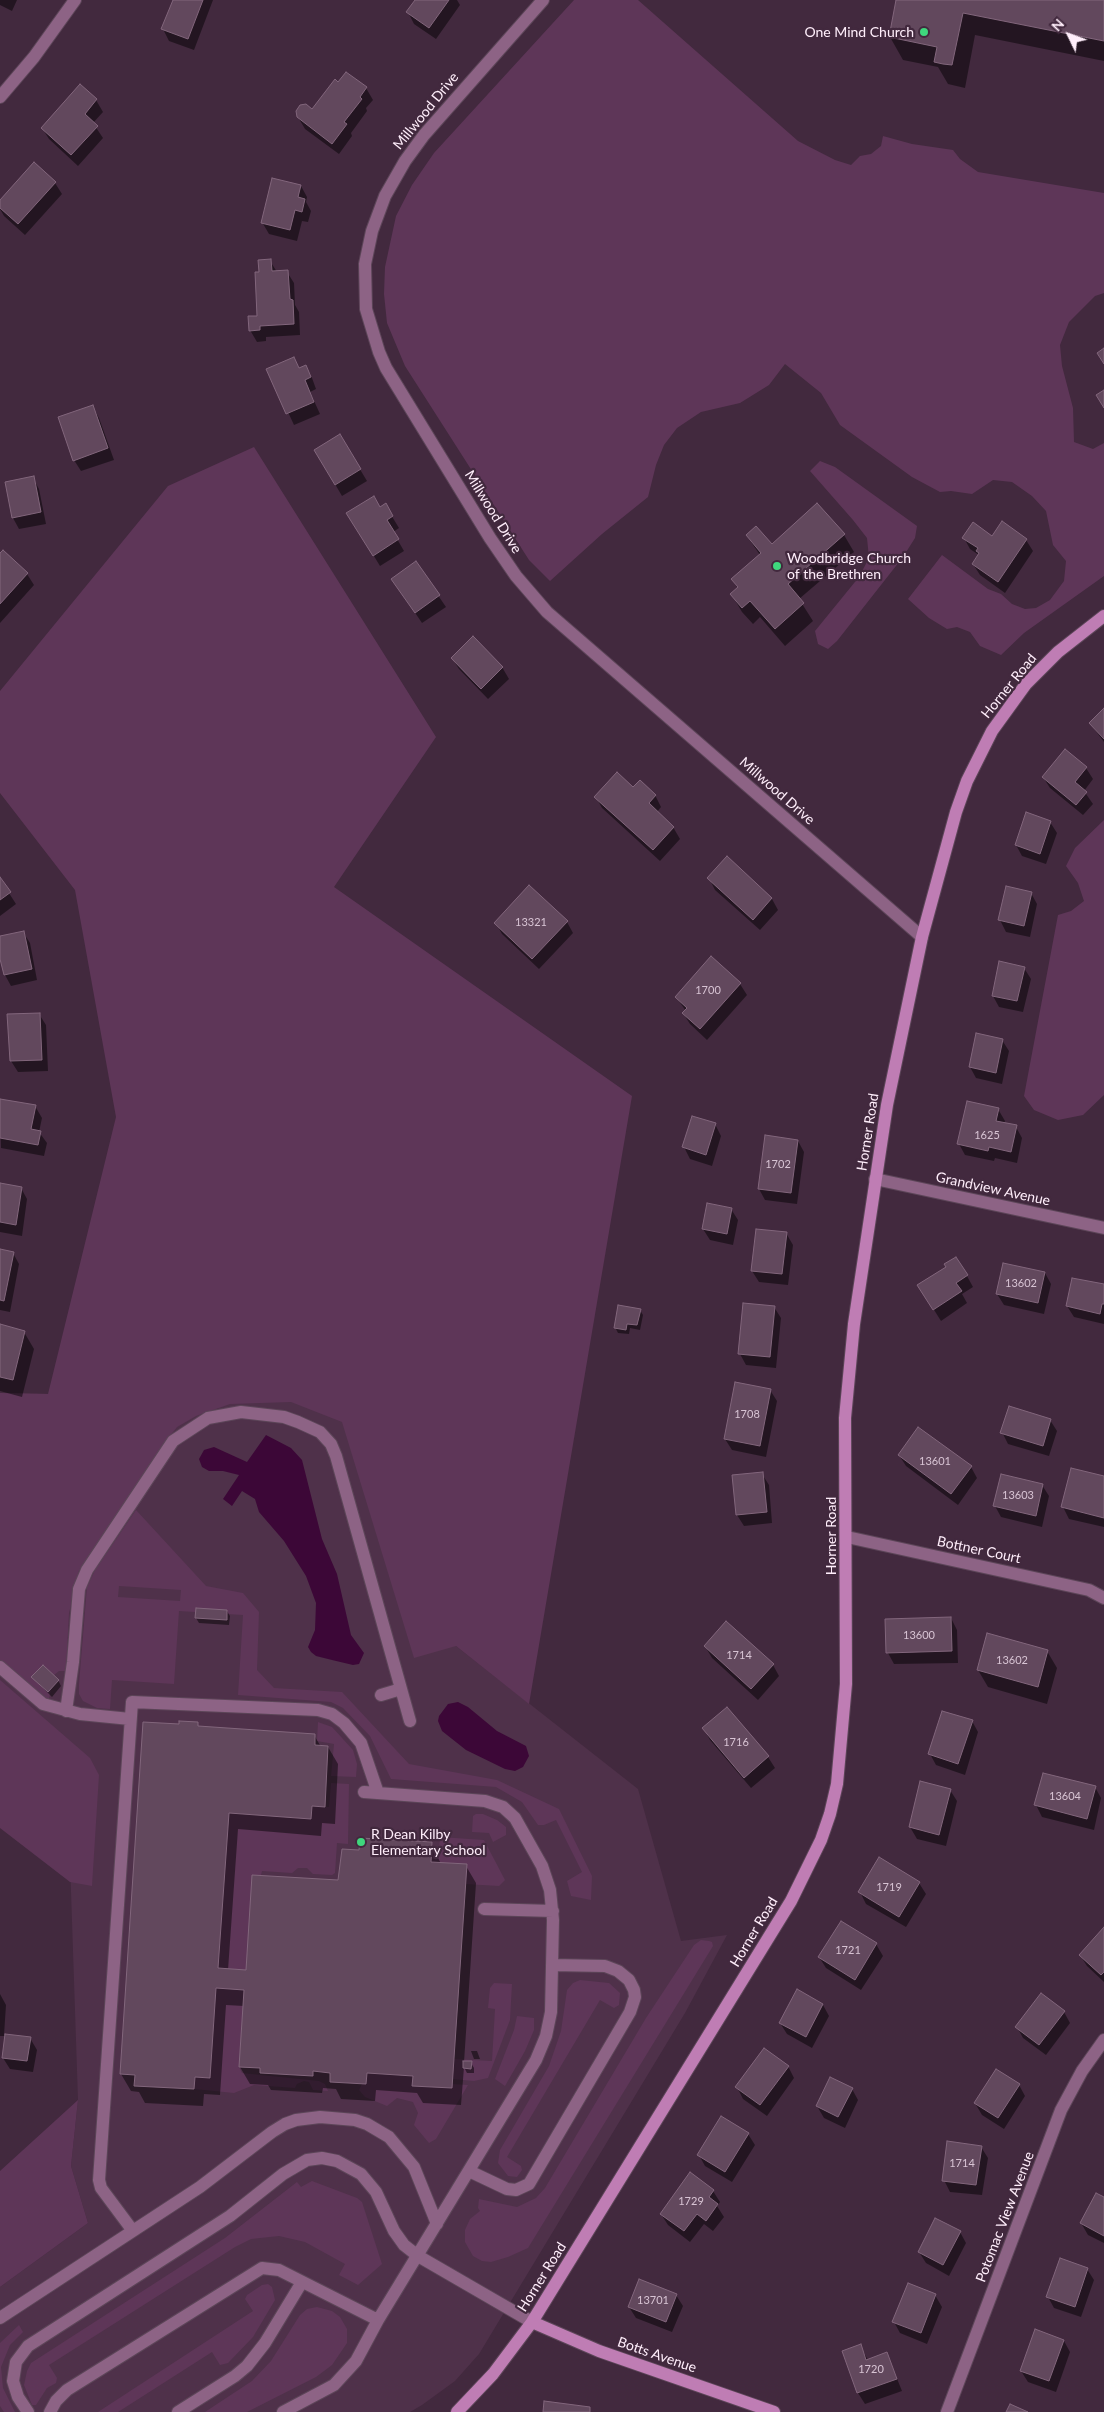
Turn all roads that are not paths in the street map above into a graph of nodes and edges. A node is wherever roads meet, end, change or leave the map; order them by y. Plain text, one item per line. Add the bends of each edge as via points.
1 (75, 0) edge
2 (543, 0) edge
3 (0, 97) edge
4 (1104, 616) edge
5 (922, 937) junction
6 (876, 1179) junction
7 (1104, 1228) edge
8 (847, 1537) junction
9 (1104, 1598) edge
10 (0, 1667) edge
11 (401, 1689) junction
12 (381, 1695) dead end
13 (66, 1711) junction
14 (130, 1719) junction
15 (410, 1721) dead end
16 (364, 1792) dead end
17 (378, 1793) junction
18 (484, 1909) dead end
19 (553, 1911) junction
20 (552, 1965) junction
21 (1104, 2040) edge
22 (469, 2171) junction
23 (437, 2224) junction
24 (133, 2231) junction
25 (418, 2256) junction
26 (302, 2282) junction
27 (0, 2318) edge
28 (378, 2320) junction
29 (532, 2322) junction
30 (28, 2412) edge
31 (50, 2412) edge
32 (178, 2412) edge
33 (283, 2412) edge
34 (457, 2412) edge
35 (774, 2412) edge
36 (947, 2412) edge

1 - 3 street
2 - 5 street, Millwood Drive via 424,135 385,196 372,230 365,264 366,309 379,352 490,538 516,576 547,612
4 - 5 main road, Horner Road via 1058,652 1026,684 992,731 967,781 956,812
5 - 6 main road, Horner Road via 897,1050
6 - 7 street, Grandview Avenue
6 - 8 main road, Horner Road via 854,1324 845,1418
8 - 9 street, Bottner Court via 1044,1579 1089,1590
8 - 29 main road, Horner Road via 846,1684 842,1741 837,1784 821,1840 786,1908
10 - 13 street via 37,1700
11 - 12 street
11 - 13 street via 331,1444 320,1432 284,1417 241,1412 208,1418 173,1441 87,1570 79,1589 74,1662
11 - 15 street
13 - 14 street
14 - 17 street via 132,1702 318,1710 332,1714 361,1744
14 - 24 street via 99,2180 101,2188
16 - 17 street
17 - 19 street via 485,1801 503,1807 523,1829 548,1878
18 - 19 street
19 - 20 street
20 - 22 street via 551,2012 544,2044
20 - 22 street via 605,1966 618,1971 634,1990 630,2012 529,2184 516,2190 507,2189
21 - 36 street, Potomac View Avenue via 1082,2071 1061,2110
22 - 23 street
23 - 24 street via 414,2168 389,2137 367,2124 320,2117 285,2124
23 - 25 street
24 - 27 street
25 - 28 street
25 - 29 street
25 - 30 street via 394,2231 369,2180 337,2161 307,2160 282,2174 230,2216 28,2346 16,2362 13,2376 18,2397
26 - 28 street
26 - 31 street via 273,2268 257,2270 67,2390
26 - 32 street via 247,2366
28 - 33 street via 349,2371 328,2389
29 - 34 main road, Horner Road via 493,2374
29 - 35 main road, Botts Avenue via 599,2350

